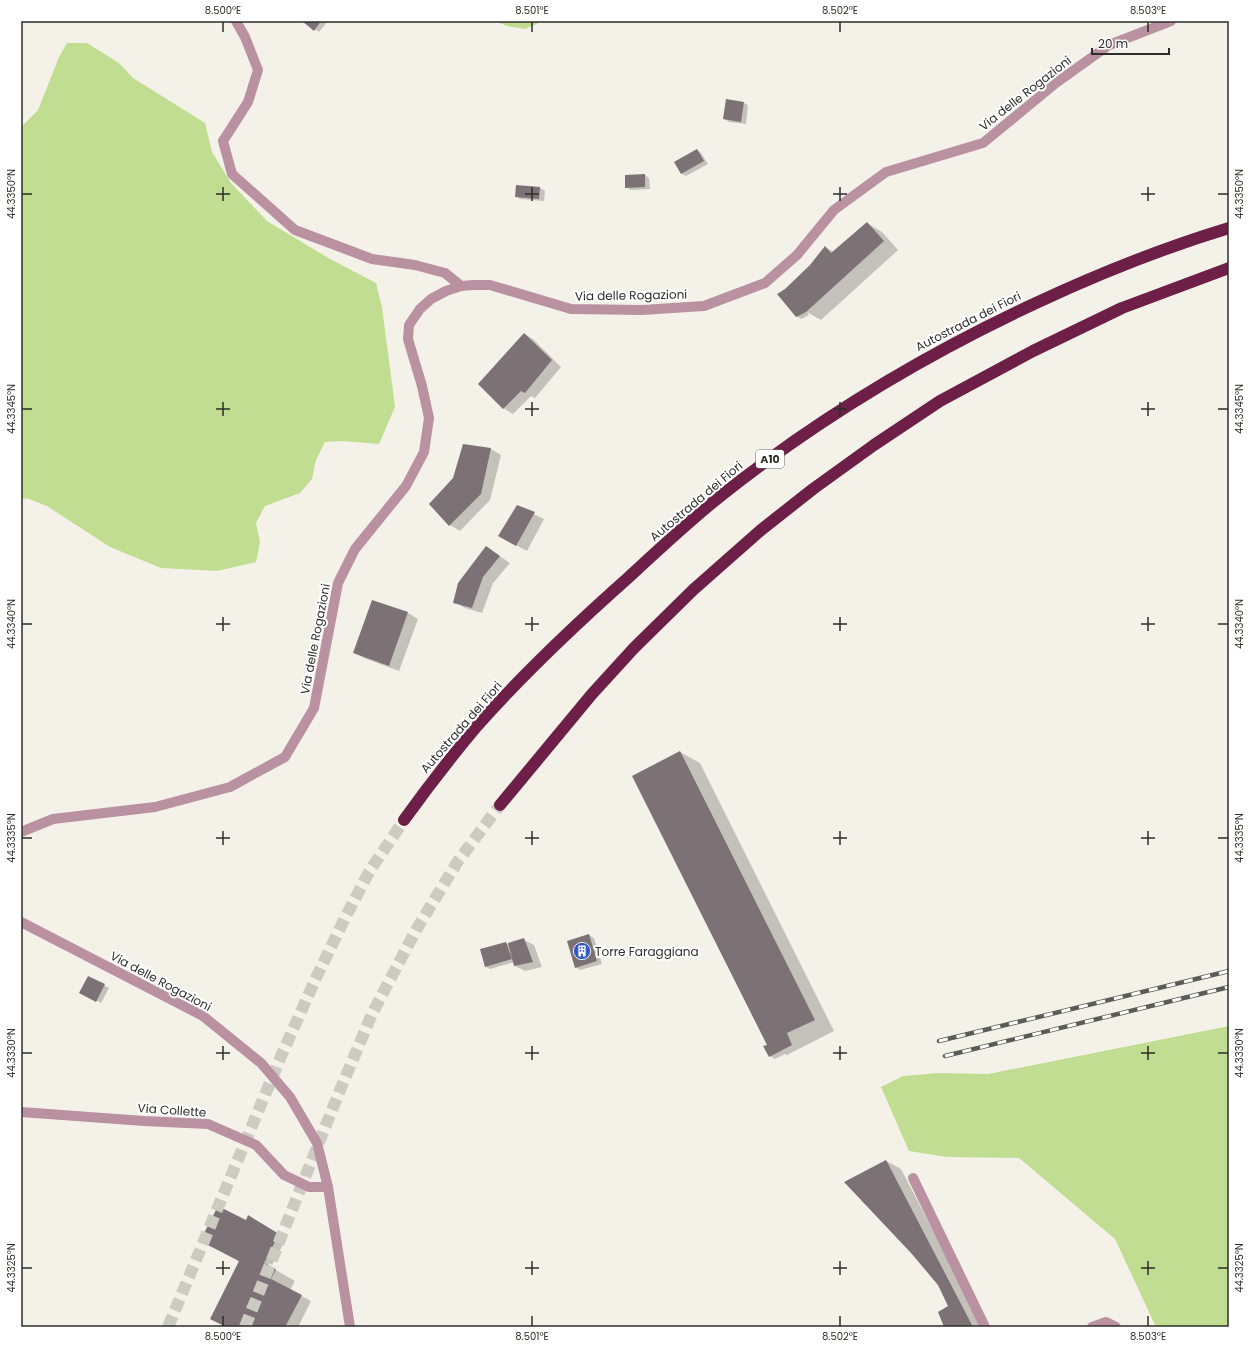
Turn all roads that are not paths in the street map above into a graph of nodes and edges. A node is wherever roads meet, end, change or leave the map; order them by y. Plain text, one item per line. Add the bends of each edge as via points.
1 (236, 21) edge
2 (1171, 21) edge
3 (1229, 228) edge
4 (1229, 268) edge
5 (461, 286) junction
6 (500, 805) tunnel mouth
7 (404, 820) tunnel mouth
8 (21, 832) edge
9 (21, 922) edge
10 (21, 1112) edge
11 (913, 1178) dead end
12 (328, 1187) junction
13 (350, 1327) edge
14 (986, 1327) edge
15 (1092, 1327) edge
16 (1116, 1327) edge

1 - 5 street via 245,36 258,70 248,102 223,141 232,174 295,230 372,259 415,265 445,273
2 - 5 street, Via delle Rogazioni via 1109,45 1056,83 983,143 886,172 834,210 798,255 765,283 704,306 642,310 571,309 490,285
3 - 7 highway, Autostrada dei Fiori / A10 via 1187,240 1121,266 1060,291 1000,320 890,378 770,458 717,499 565,635 478,725 438,773
4 - 6 highway via 1122,308 1033,351 940,401 814,489 761,530 634,648 592,694
5 - 8 street, Via delle Rogazioni via 431,299 409,325 408,339 429,418 424,452 406,486 355,549 338,583 314,708 285,757 230,787 155,807 53,819
9 - 12 street, Via delle Rogazioni via 203,1016 261,1063 290,1097 318,1143
10 - 12 street, Via Collette via 208,1124 256,1145 284,1176 309,1187
11 - 14 street
12 - 13 street
15 - 16 street via 1106,1322

